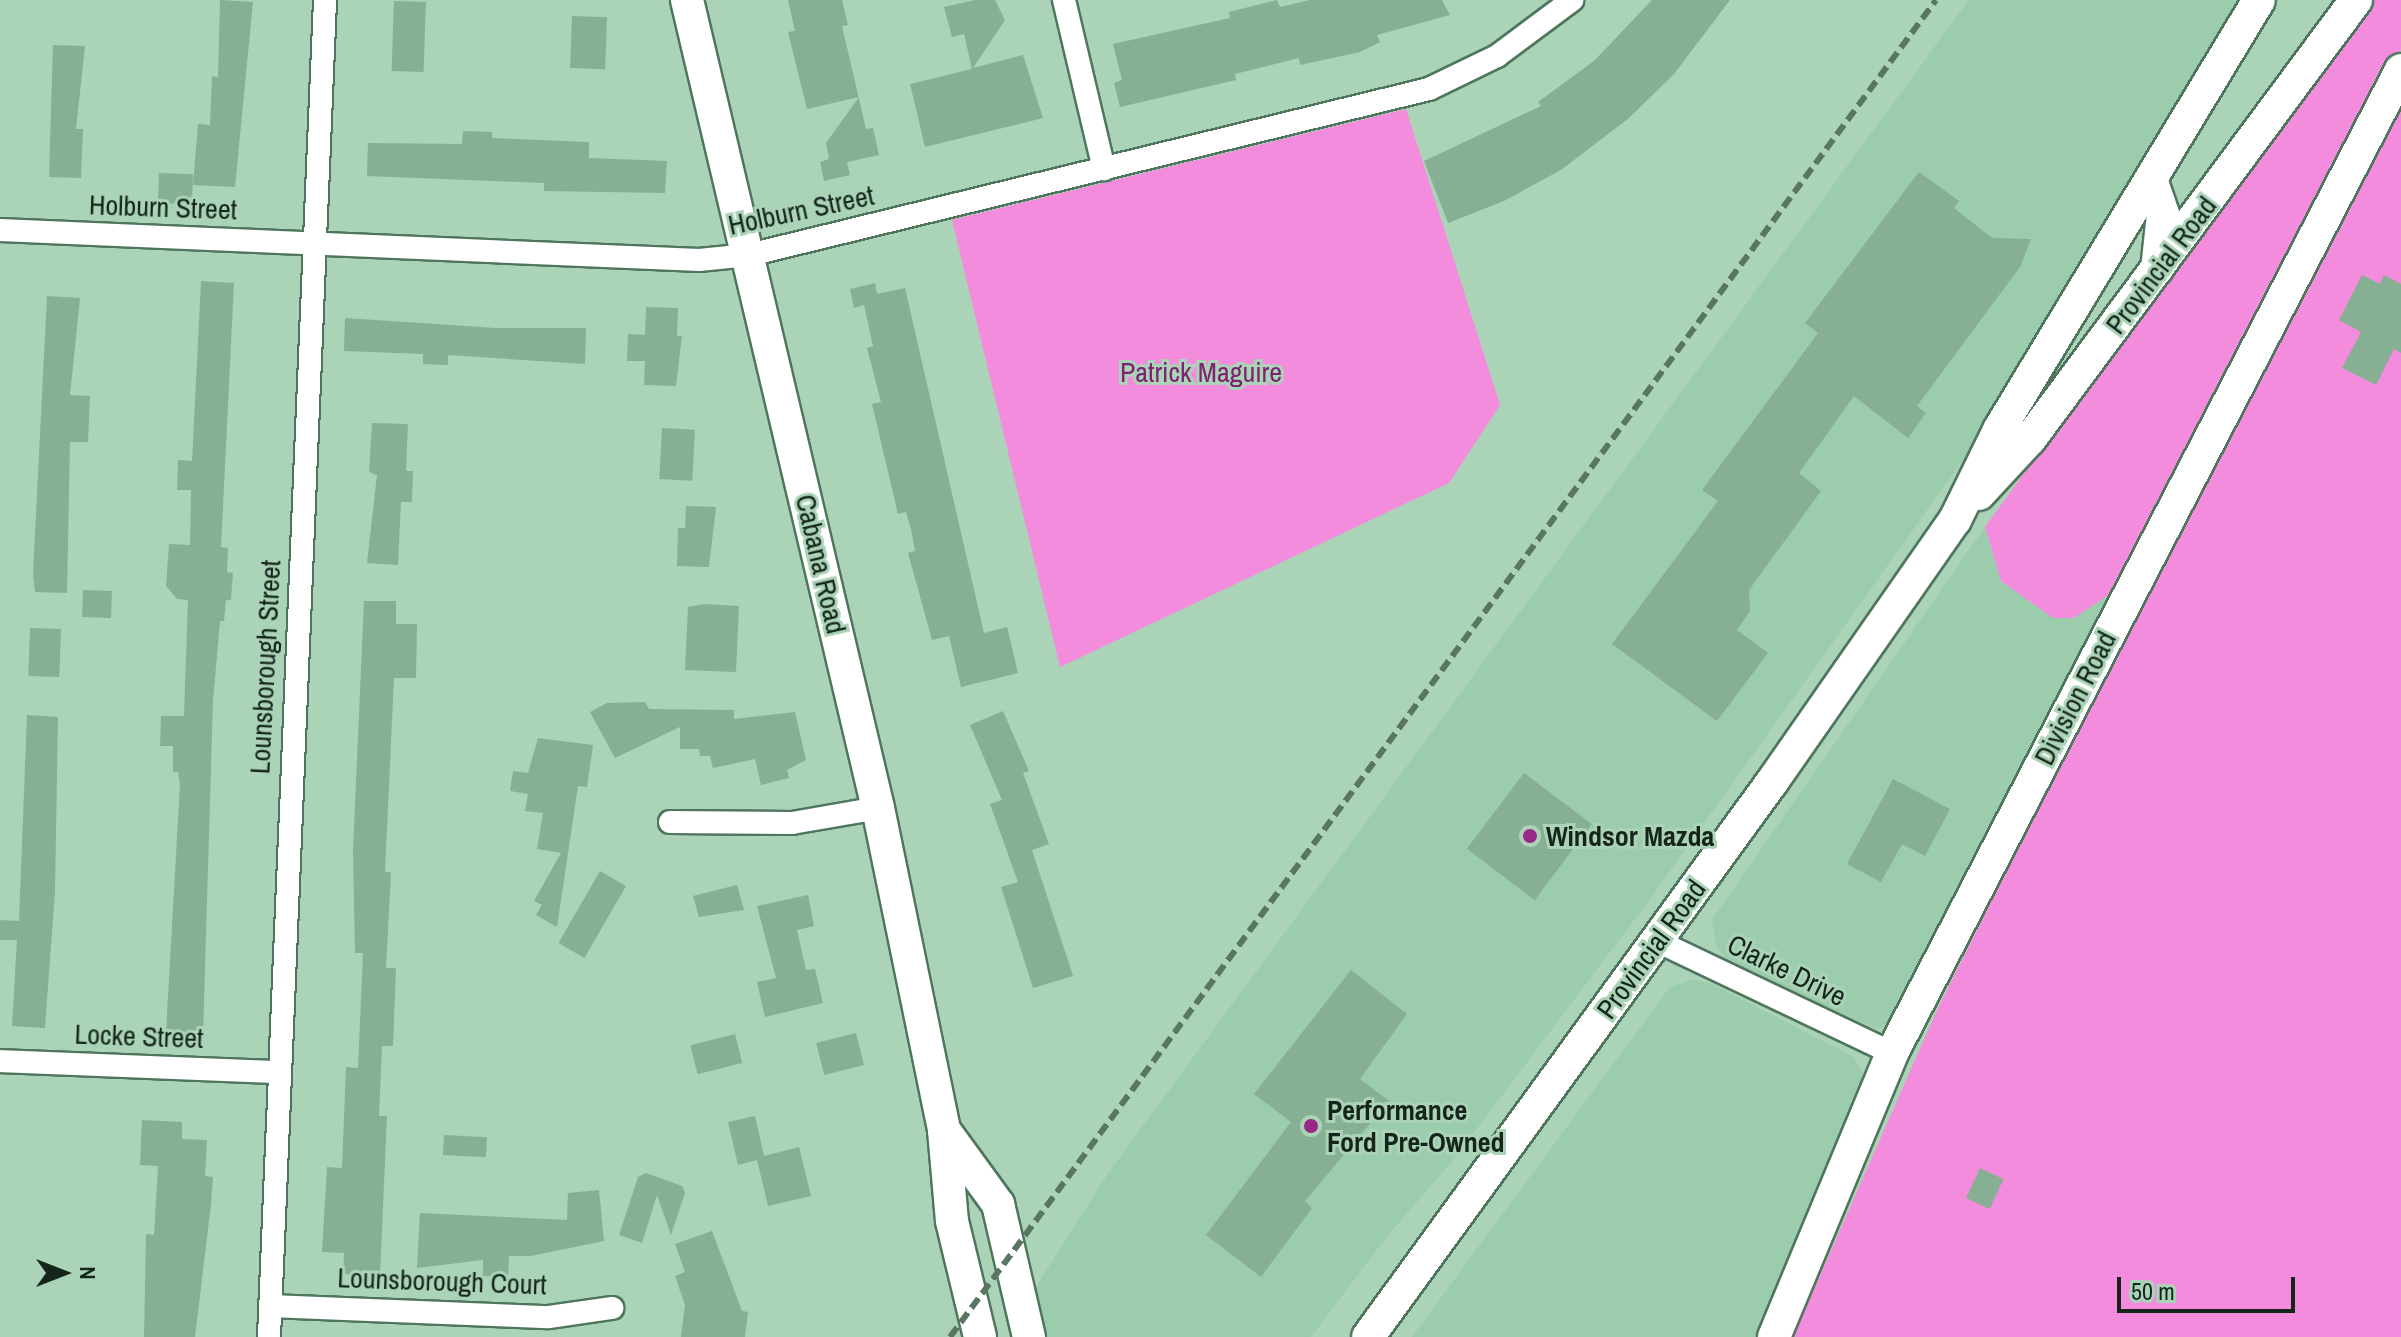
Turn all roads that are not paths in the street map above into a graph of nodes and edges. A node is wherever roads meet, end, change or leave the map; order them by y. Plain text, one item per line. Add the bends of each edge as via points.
1 (325, 0) edge
2 (687, 0) edge
3 (1064, 0) edge
4 (1572, 0) edge
5 (2259, 0) edge
6 (2356, 0) edge
7 (2401, 70) edge
8 (1104, 169) junction
9 (2151, 179) junction
10 (0, 230) edge
11 (314, 244) junction
12 (749, 255) junction
13 (2156, 272) junction
14 (1955, 520) junction
15 (878, 808) junction
16 (670, 822) dead end
17 (1657, 941) junction
18 (1892, 1053) junction
19 (0, 1061) edge
20 (276, 1072) junction
21 (944, 1130) junction
22 (270, 1306) junction
23 (612, 1308) dead end
24 (1366, 1336) edge
25 (269, 1337) edge
26 (980, 1337) edge
27 (1029, 1337) edge
28 (1774, 1337) edge

1 - 11 street, Lounsborough Street
2 - 12 main road, Cabana Road
3 - 8 street
4 - 8 street, Holburn Street via 1497,56 1429,89
5 - 9 main road, Provincial Road
6 - 13 main road, Provincial Road
7 - 18 main road, Division Road
8 - 12 street, Holburn Street
9 - 13 main road via 2163,214
9 - 14 main road, Provincial Road via 1999,430
10 - 11 street, Holburn Street
11 - 12 street, Holburn Street via 699,260
11 - 20 street, Lounsborough Street
12 - 15 main road, Cabana Road
13 - 14 main road, Provincial Road via 2030,439
14 - 17 main road, Provincial Road
15 - 16 street via 792,823
15 - 21 main road, Cabana Road
17 - 18 street, Clarke Drive
17 - 24 main road, Provincial Road
18 - 28 main road, Division Road
19 - 20 street, Locke Street
20 - 22 street, Lounsborough Street
21 - 26 main road, Cabana Road via 952,1221
21 - 27 main road, Cabana Road via 998,1204
22 - 23 street, Lounsborough Court via 549,1317
22 - 25 street, Lounsborough Street

